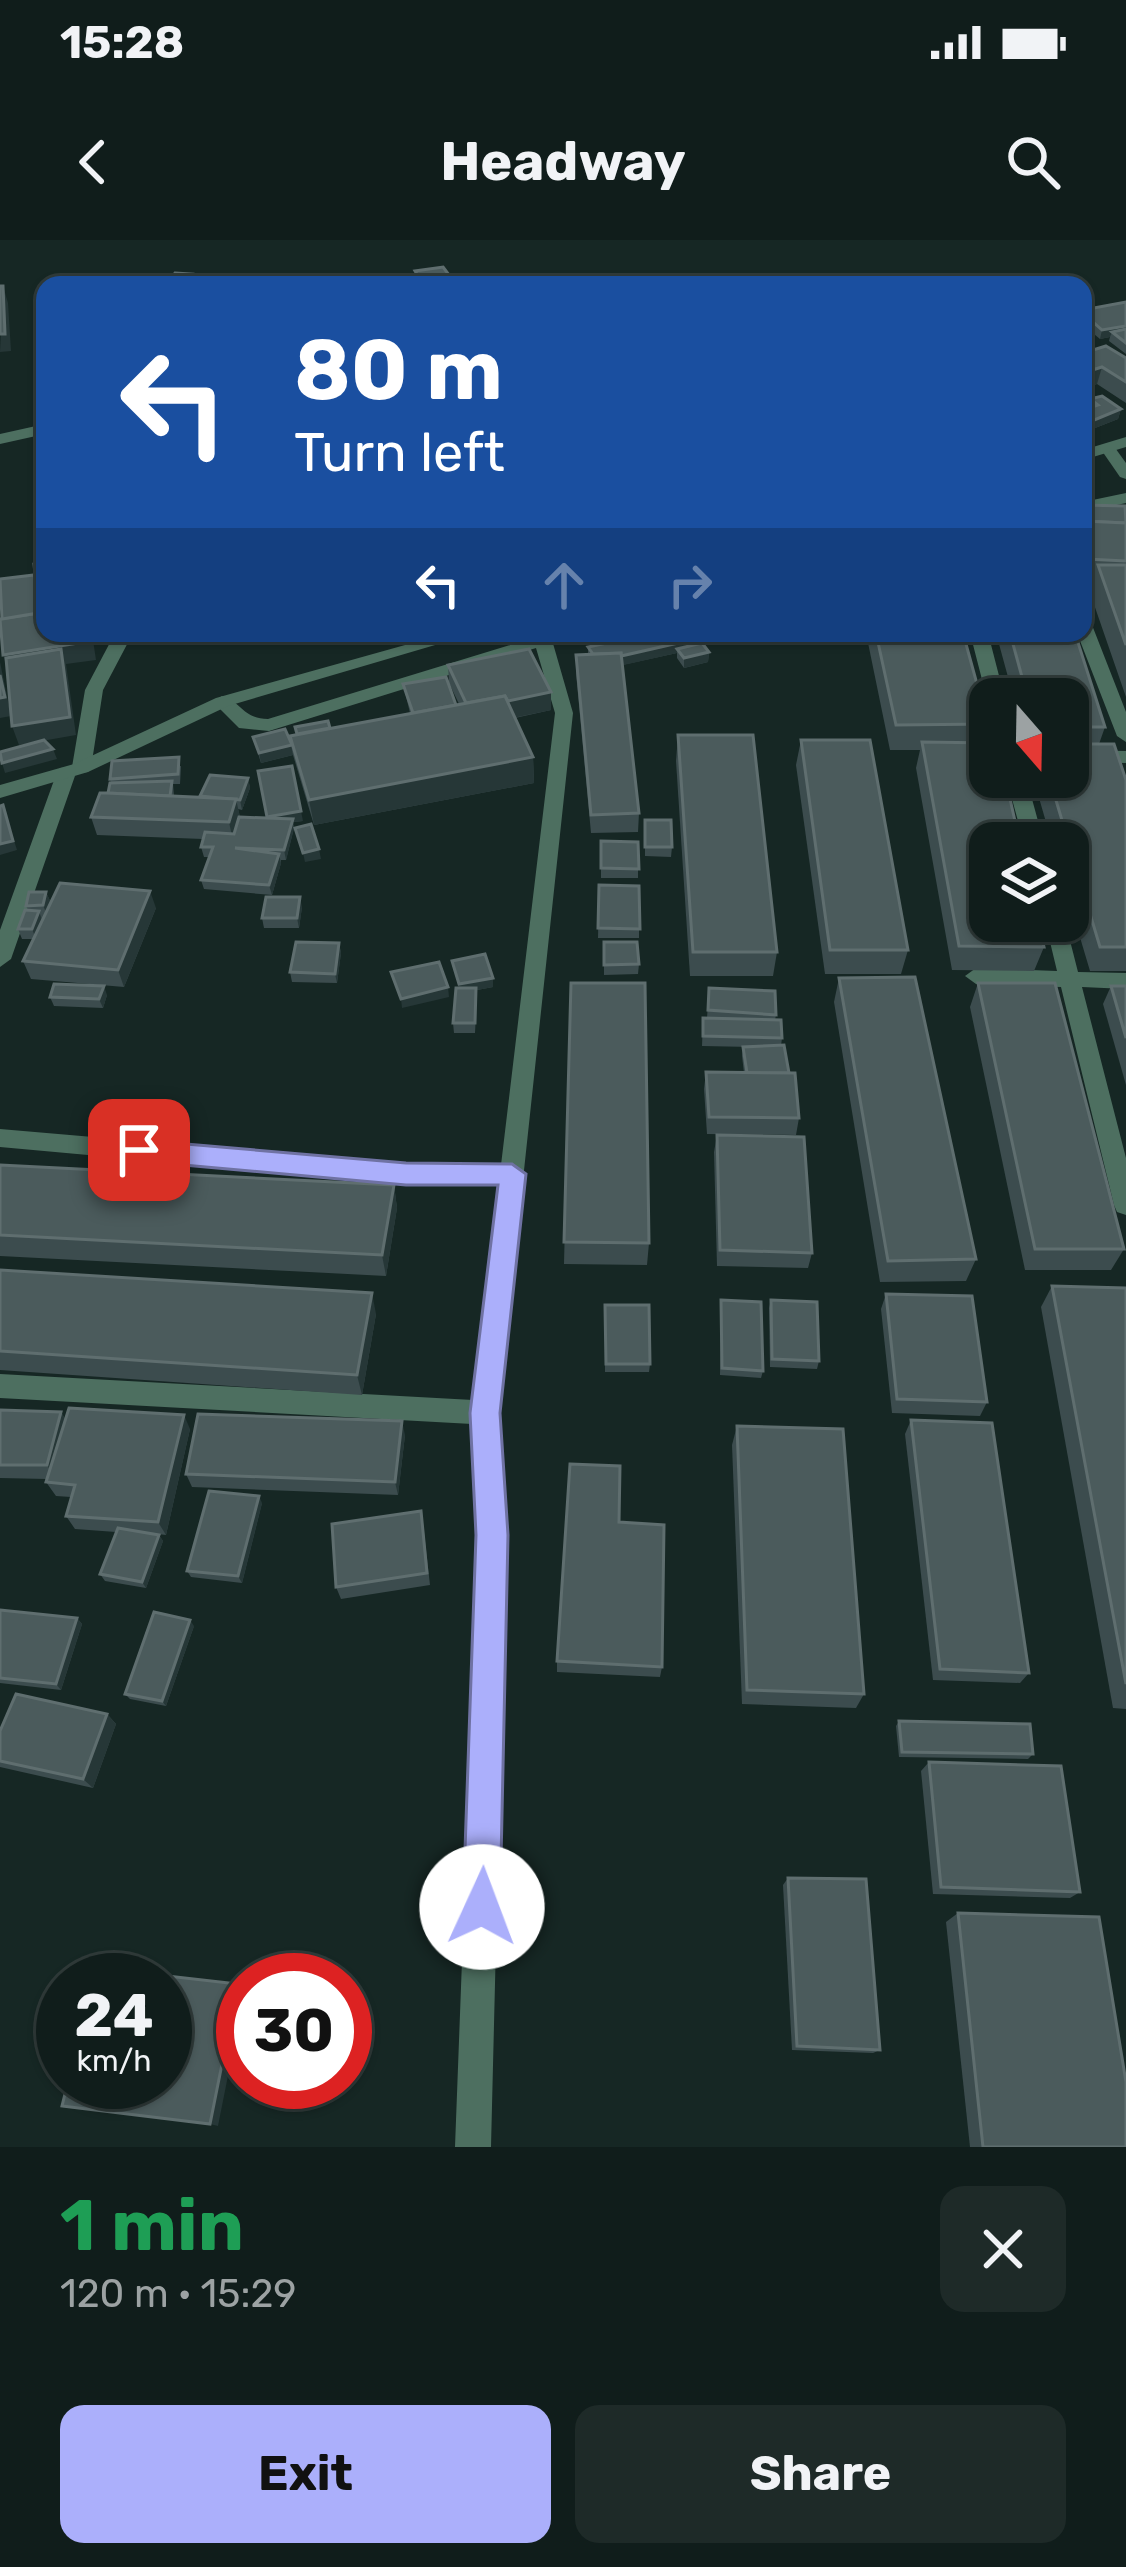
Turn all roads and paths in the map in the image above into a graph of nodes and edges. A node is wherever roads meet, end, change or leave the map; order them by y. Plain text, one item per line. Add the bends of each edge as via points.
1 (36, 431) edge
2 (0, 440) edge
3 (1126, 442) edge
4 (1108, 448) junction
5 (1092, 452) edge
6 (1126, 474) edge
7 (1126, 498) edge
8 (1092, 504) edge
9 (1092, 583) edge
10 (1126, 583) edge
11 (119, 642) edge
12 (435, 642) edge
13 (537, 642) edge
14 (544, 642) edge
15 (981, 642) edge
16 (1090, 642) edge
17 (991, 678) edge
18 (222, 702) junction
19 (1126, 736) edge
20 (1089, 756) edge
21 (1126, 757) edge
22 (74, 770) junction
23 (0, 792) edge
24 (1061, 942) edge
25 (0, 958) edge
26 (976, 976) edge
27 (1071, 979) junction
28 (1126, 981) edge
29 (0, 1138) edge
30 (512, 1174) junction
31 (1126, 1205) edge
32 (0, 1386) edge
33 (485, 1413) junction
34 (473, 2147) edge

1 - 2 street
3 - 4 street
4 - 5 street
4 - 6 street
7 - 8 street
9 - 10 street
11 - 22 street via 94,690
12 - 18 street
13 - 18 street via 269,725 246,724
14 - 30 street via 563,735
15 - 17 street
16 - 19 street
18 - 22 street
20 - 21 street
22 - 23 street
22 - 25 street
24 - 27 street
26 - 27 street
27 - 28 street
27 - 31 street
29 - 30 street via 406,1174
30 - 33 street
32 - 33 street
33 - 34 street via 492,1535

